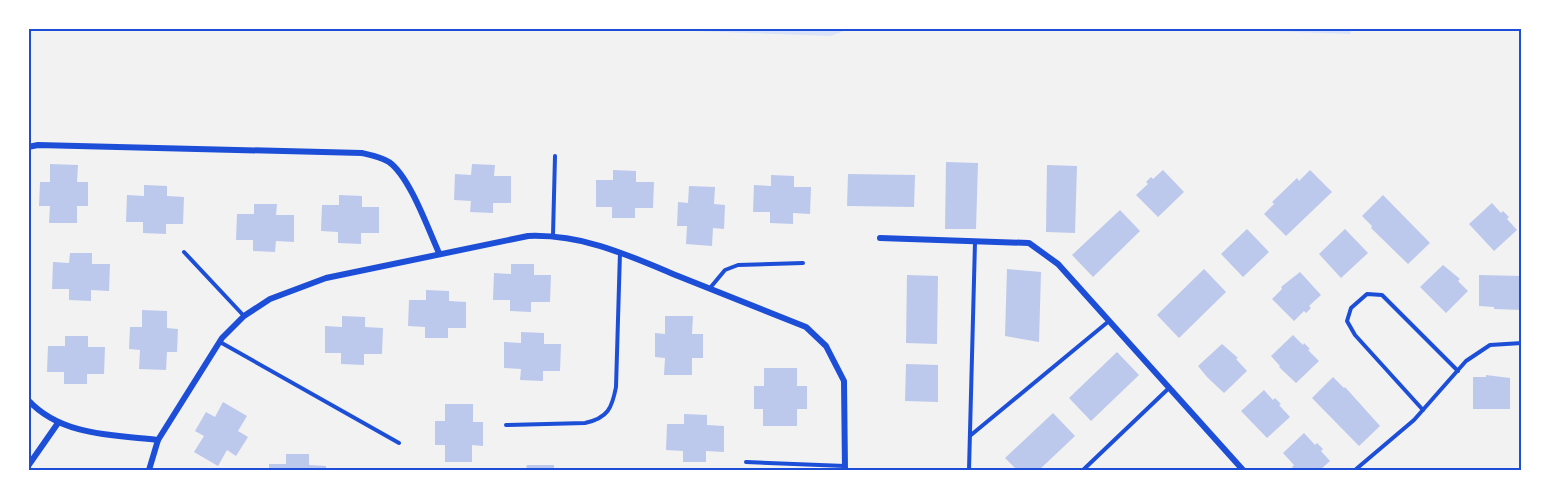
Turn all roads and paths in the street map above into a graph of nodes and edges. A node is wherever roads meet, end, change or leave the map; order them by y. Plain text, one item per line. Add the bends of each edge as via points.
1 (28, 147) edge
2 (555, 156) dead end
3 (553, 235) junction
4 (880, 238) dead end
5 (975, 241) junction
6 (184, 252) dead end
7 (620, 252) junction
8 (439, 253) junction
9 (803, 263) dead end
10 (710, 288) junction
11 (244, 316) junction
12 (1110, 321) junction
13 (220, 342) junction
14 (1521, 343) edge
15 (1458, 371) junction
16 (1169, 388) junction
17 (28, 400) edge
18 (1423, 410) junction
19 (58, 423) junction
20 (506, 425) dead end
21 (970, 435) junction
22 (158, 440) junction
23 (399, 443) dead end
24 (746, 462) dead end
25 (28, 466) edge
26 (845, 468) edge
27 (149, 471) edge
28 (969, 471) edge
29 (1083, 471) edge
30 (1243, 471) edge
31 (1355, 471) edge

1 - 8 street via 159,147 375,156 389,162 406,182
2 - 3 lane
3 - 7 street
3 - 8 street
4 - 5 street
5 - 12 street via 1029,243 1058,264
5 - 21 lane
6 - 11 lane
7 - 10 street
7 - 20 lane via 616,387 610,408 596,421 585,423
8 - 11 street via 326,278 270,299
9 - 10 lane via 738,265 725,270
10 - 26 street via 806,327 826,346 844,381
11 - 13 street
12 - 16 street
12 - 21 lane
13 - 22 street
13 - 23 lane
14 - 15 lane via 1490,345
15 - 18 lane
15 - 18 lane via 1382,295 1367,294 1351,308 1347,321 1354,334
16 - 29 lane
16 - 30 street
17 - 19 street
18 - 31 lane
19 - 22 street via 84,431
19 - 25 street
21 - 28 lane
22 - 27 street
24 - 26 lane

